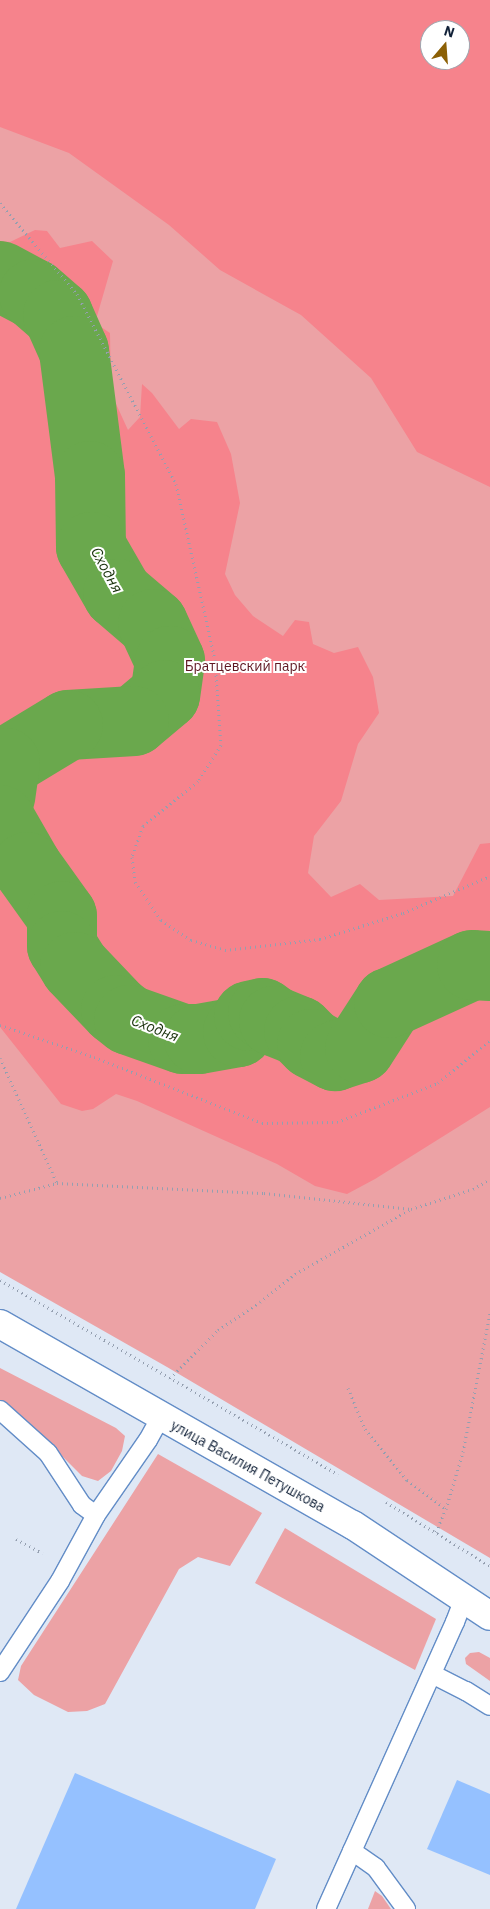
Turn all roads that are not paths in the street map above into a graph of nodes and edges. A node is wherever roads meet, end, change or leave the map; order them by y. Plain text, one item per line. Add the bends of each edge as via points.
1 (0, 1324) edge
2 (0, 1410) edge
3 (160, 1417) junction
4 (96, 1515) junction
5 (464, 1598) junction
6 (490, 1616) edge
7 (0, 1672) edge
8 (432, 1674) junction
9 (490, 1706) edge
10 (352, 1851) junction
11 (326, 1909) edge
12 (406, 1909) edge

1 - 3 street, улица Василия Петушкова
2 - 4 lane via 48,1453 82,1505
3 - 4 lane via 148,1440
3 - 5 street, улица Василия Петушкова via 353,1525
4 - 7 lane via 60,1581
5 - 6 street, улица Василия Петушкова
5 - 8 lane
8 - 9 lane
8 - 10 lane
10 - 11 lane
10 - 12 lane via 376,1868

